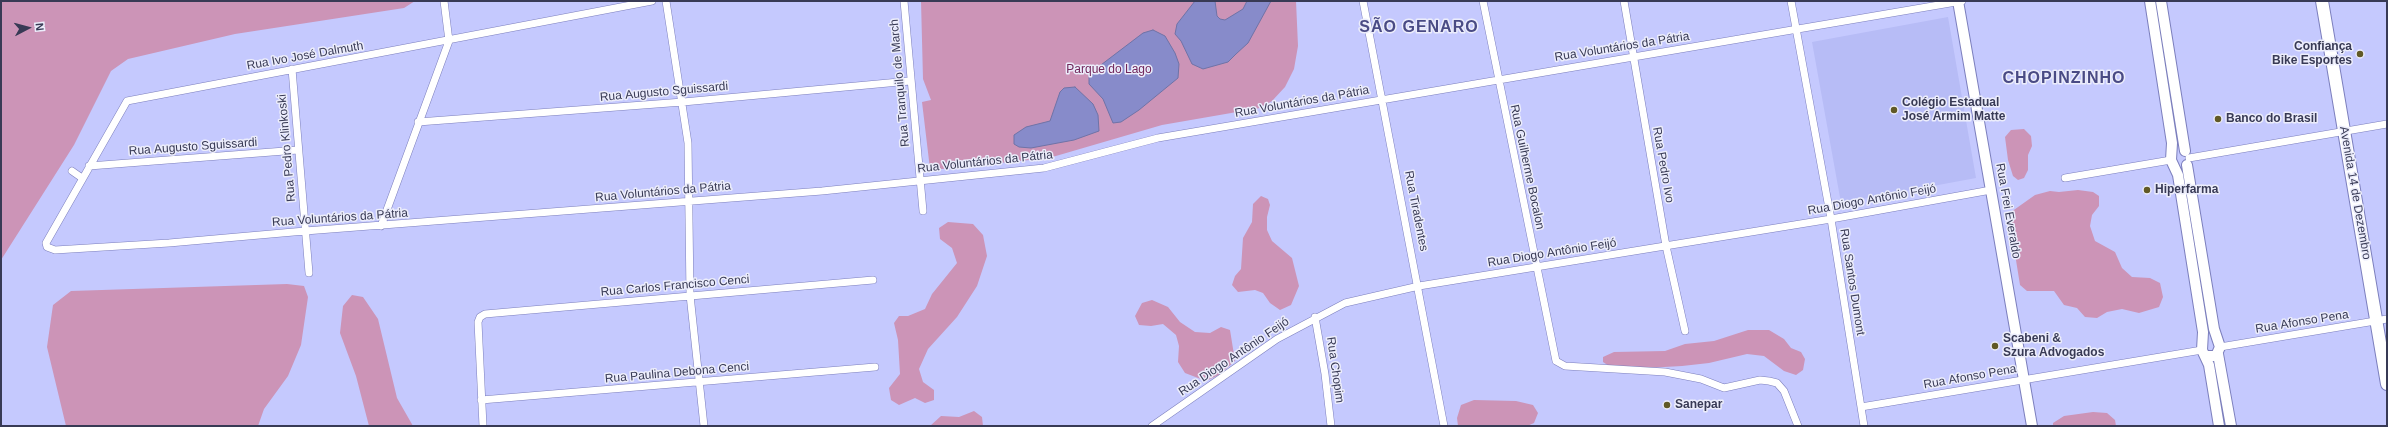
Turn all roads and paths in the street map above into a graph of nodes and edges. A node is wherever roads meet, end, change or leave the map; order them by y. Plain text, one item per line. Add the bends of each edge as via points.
1 (444, 1) edge
2 (652, 1) edge
3 (666, 1) edge
4 (904, 1) edge
5 (1363, 1) edge
6 (1483, 1) edge
7 (1624, 1) edge
8 (1791, 1) edge
9 (1960, 1) edge
10 (2150, 1) edge
11 (2161, 1) edge
12 (2322, 1) edge
13 (1796, 31) junction
14 (448, 41) junction
15 (1633, 56) junction
16 (292, 69) junction
17 (1498, 79) junction
18 (910, 81) junction
19 (1383, 99) junction
20 (683, 102) junction
21 (418, 122) junction
22 (2387, 124) edge
23 (2344, 132) junction
24 (298, 150) junction
25 (2187, 158) junction
26 (2172, 160) junction
27 (89, 166) junction
28 (72, 171) dead end
29 (82, 178) junction
30 (2065, 178) dead end
31 (921, 181) junction
32 (1991, 190) junction
33 (690, 201) junction
34 (923, 211) dead end
35 (1831, 219) junction
36 (381, 226) junction
37 (305, 230) junction
38 (1666, 246) junction
39 (47, 247) joint
40 (1537, 266) junction
41 (308, 273) dead end
42 (873, 280) dead end
43 (1418, 286) junction
44 (690, 295) junction
45 (1315, 317) junction
46 (2382, 320) edge
47 (1685, 331) dead end
48 (2218, 347) junction
49 (2203, 349) junction
50 (875, 368) dead end
51 (2024, 380) junction
52 (700, 381) junction
53 (2387, 384) edge
54 (481, 400) junction
55 (1861, 407) junction
56 (483, 426) edge
57 (704, 426) edge
58 (1152, 426) edge
59 (1331, 426) edge
60 (1444, 426) edge
61 (1798, 426) edge
62 (1864, 426) edge
63 (2032, 426) edge
64 (2219, 426) edge
65 (2230, 426) edge

1 - 14 street
2 - 14 street, Rua Ivo José Dalmuth
3 - 20 street
4 - 18 street, Rua Tranquilo de March
5 - 19 street, Rua Tiradentes
6 - 17 street, Rua Guilherme Bocalon
7 - 15 street, Rua Pedro Ivo
8 - 13 street, Rua Santos Dumont
9 - 13 street, Rua Voluntários da Pátria
9 - 32 main road, Rua Frei Everaldo
10 - 26 main road via 2172,143
11 - 25 main road
12 - 23 main road, Avenida 14 de Dezembro
13 - 15 street, Rua Voluntários da Pátria
13 - 35 street, Rua Santos Dumont
14 - 16 street, Rua Ivo José Dalmuth
14 - 21 street
15 - 17 street, Rua Voluntários da Pátria
15 - 38 street, Rua Pedro Ivo
16 - 24 street, Rua Pedro Klinkoski
16 - 27 street, Rua Ivo José Dalmuth via 127,100
17 - 19 street, Rua Voluntários da Pátria
17 - 40 street, Rua Guilherme Bocalon
18 - 20 street, Rua Augusto Sguissardi
18 - 31 street, Rua Tranquilo de March
19 - 31 street, Rua Voluntários da Pátria via 1158,138 1044,168
19 - 43 street, Rua Tiradentes
20 - 21 street, Rua Augusto Sguissardi
20 - 33 street via 688,143
21 - 36 street
22 - 23 street
23 - 25 street
23 - 46 main road, Avenida 14 de Dezembro
24 - 27 street, Rua Augusto Sguissardi
24 - 37 street, Rua Pedro Klinkoski
25 - 26 main road via 2181,168
25 - 26 main road via 2178,150
25 - 48 main road
26 - 30 street
26 - 49 main road via 2179,183
27 - 29 street, Rua Ivo José Dalmuth
28 - 29 street
29 - 39 street, Rua Ivo José Dalmuth via 46,244
31 - 33 street, Rua Voluntários da Pátria
31 - 34 street, Rua Tranquilo de March
32 - 35 street, Rua Diogo Antônio Feijó
32 - 51 main road, Rua Frei Everaldo
33 - 36 street, Rua Voluntários da Pátria
33 - 44 street
35 - 38 street, Rua Diogo Antônio Feijó
35 - 55 street, Rua Santos Dumont
36 - 37 street, Rua Voluntários da Pátria
37 - 39 street, Rua Voluntários da Pátria via 161,244 54,250
37 - 41 street, Rua Pedro Klinkoski
38 - 40 street, Rua Diogo Antônio Feijó
38 - 47 street, Rua Pedro Ivo
40 - 43 street, Rua Diogo Antônio Feijó
40 - 61 street, Rua Guilherme Bocalon via 1556,361 1565,366 1665,372 1701,379 1724,388 1760,380 1777,383 1784,391
42 - 44 street, Rua Carlos Francisco Cenci
43 - 45 street, Rua Diogo Antônio Feijó via 1345,303
43 - 60 street, Rua Tiradentes
44 - 52 street
44 - 54 street, Rua Carlos Francisco Cenci via 480,317 478,322
45 - 58 street, Rua Diogo Antônio Feijó via 1276,339
45 - 59 street, Rua Chopim
46 - 48 street, Rua Afonso Pena
46 - 53 main road, Avenida 14 de Dezembro
48 - 49 main road via 2209,339
48 - 49 main road via 2212,358
48 - 65 main road
49 - 51 street, Rua Afonso Pena
49 - 64 main road
50 - 52 street, Rua Paulina Debona Cenci
51 - 55 street, Rua Afonso Pena
51 - 63 main road, Rua Frei Everaldo
52 - 54 street, Rua Paulina Debona Cenci
52 - 57 street
54 - 56 street
55 - 62 street, Rua Santos Dumont

